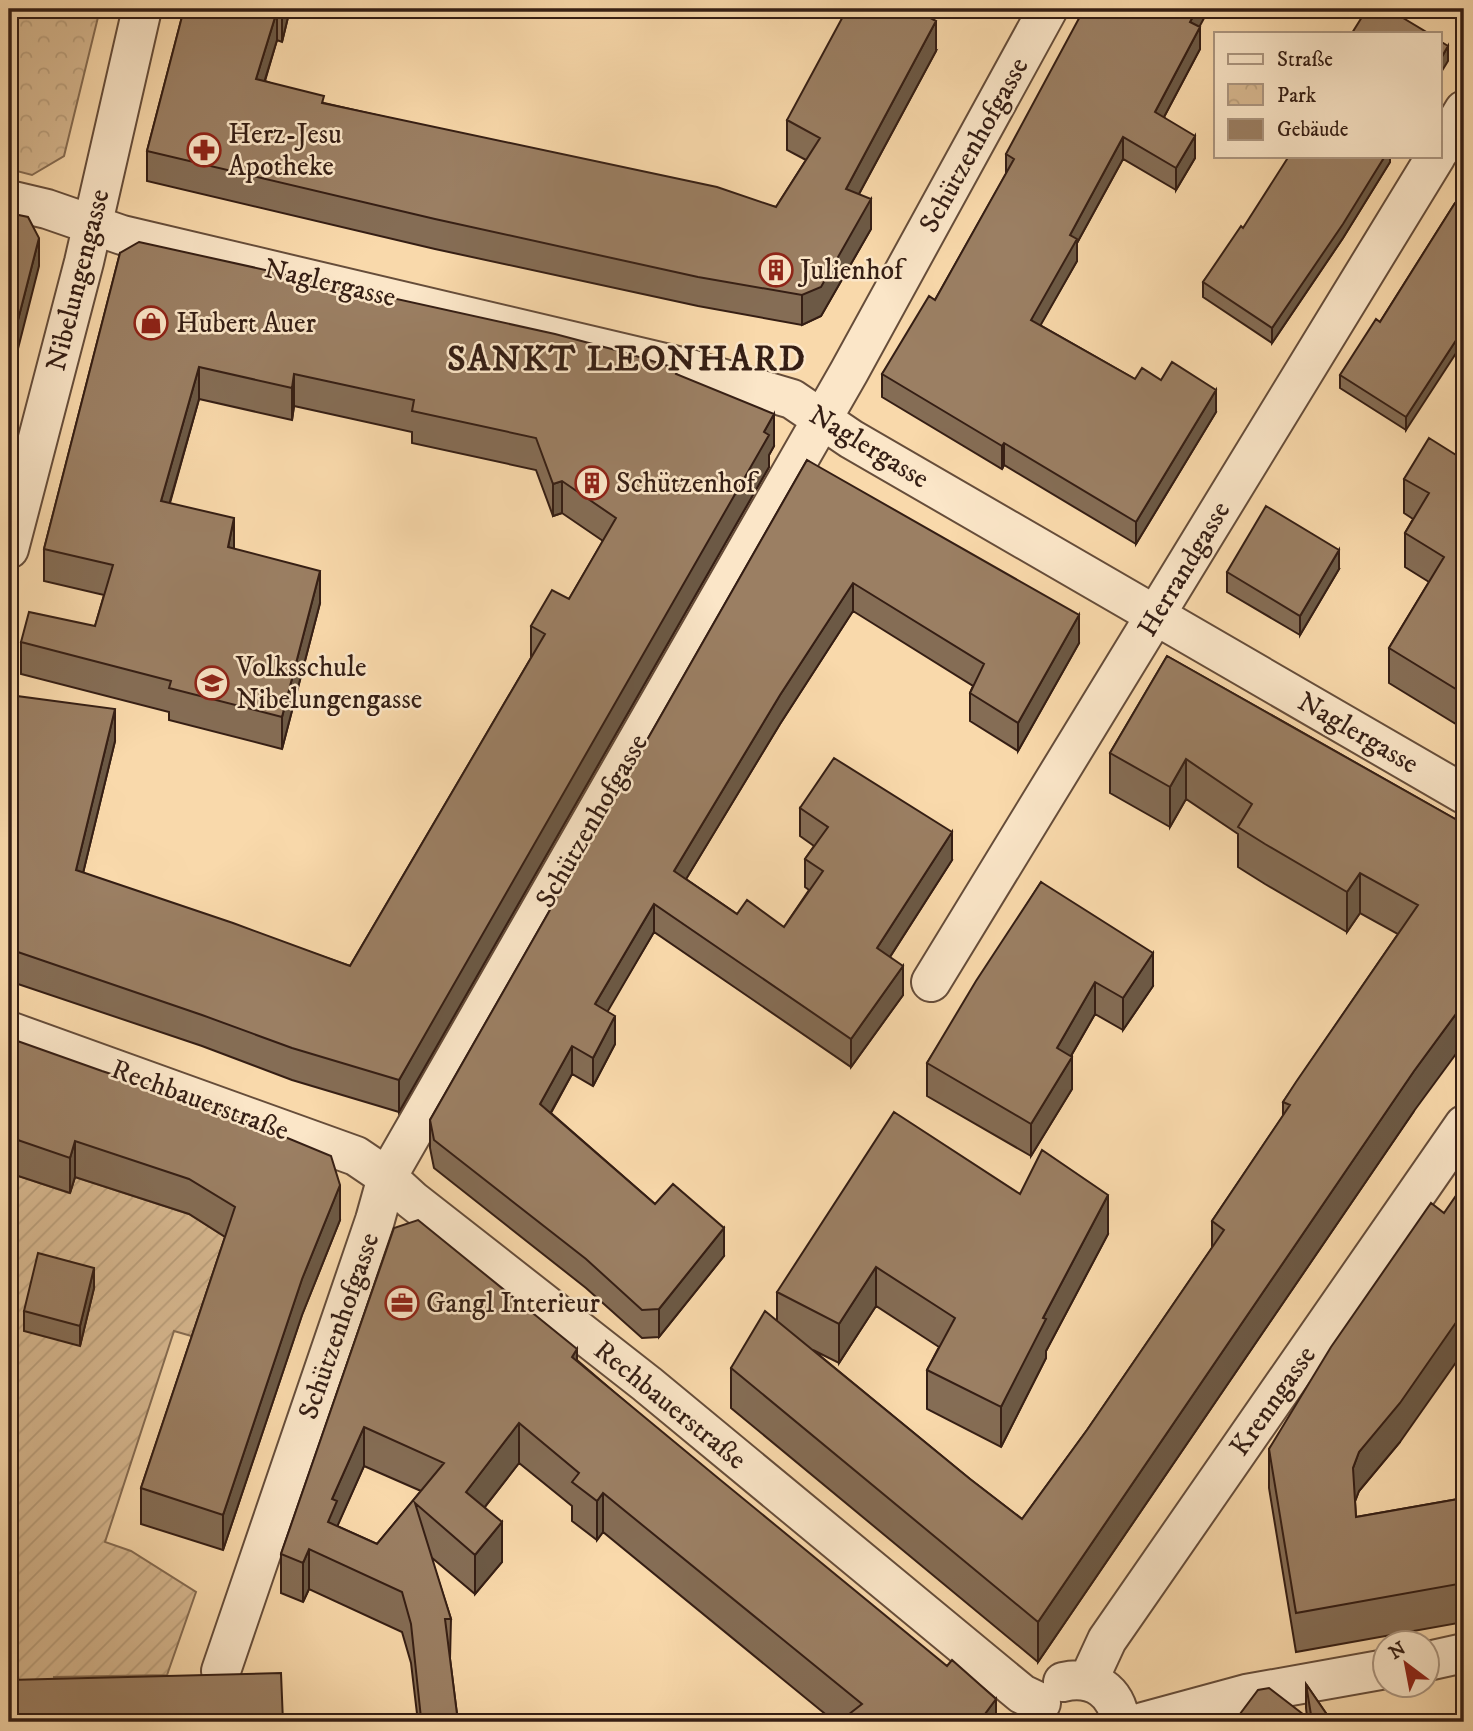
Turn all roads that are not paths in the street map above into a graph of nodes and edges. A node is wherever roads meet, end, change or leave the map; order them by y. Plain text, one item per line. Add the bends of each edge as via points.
1 (142, 9) edge
2 (1048, 9) edge
3 (1464, 110) edge
4 (1442, 147) edge
5 (1435, 158) edge
6 (9, 200) edge
7 (92, 224) junction
8 (822, 419) junction
9 (9, 549) edge
10 (1156, 616) junction
11 (1464, 794) edge
12 (931, 982) dead end
13 (9, 1031) edge
14 (1464, 1125) edge
15 (387, 1177) junction
16 (1464, 1653) edge
17 (1442, 1658) edge
18 (221, 1671) dead end
19 (1372, 1671) edge
20 (1088, 1681) junction
21 (1039, 1712) edge
22 (1120, 1722) edge
23 (1143, 1722) edge

1 - 7 street, Nibelungengasse
2 - 8 street, Schützenhofgasse
3 - 4 street
5 - 10 street, Herrandgasse
6 - 7 street, Naglergasse
7 - 8 street, Naglergasse via 122,235 690,369 792,399
7 - 9 street, Nibelungengasse
8 - 10 street, Naglergasse
8 - 15 street, Schützenhofgasse
10 - 11 street, Naglergasse
10 - 12 street, Herrandgasse
13 - 15 street, Rechbauerstraße via 356,1156
14 - 20 street, Krenngasse via 1107,1640
15 - 18 street, Schützenhofgasse
15 - 21 street, Rechbauerstraße via 647,1384
16 - 17 street
19 - 23 street via 1246,1694
20 - 21 street via 1060,1683 1049,1691
20 - 22 street via 1112,1696

